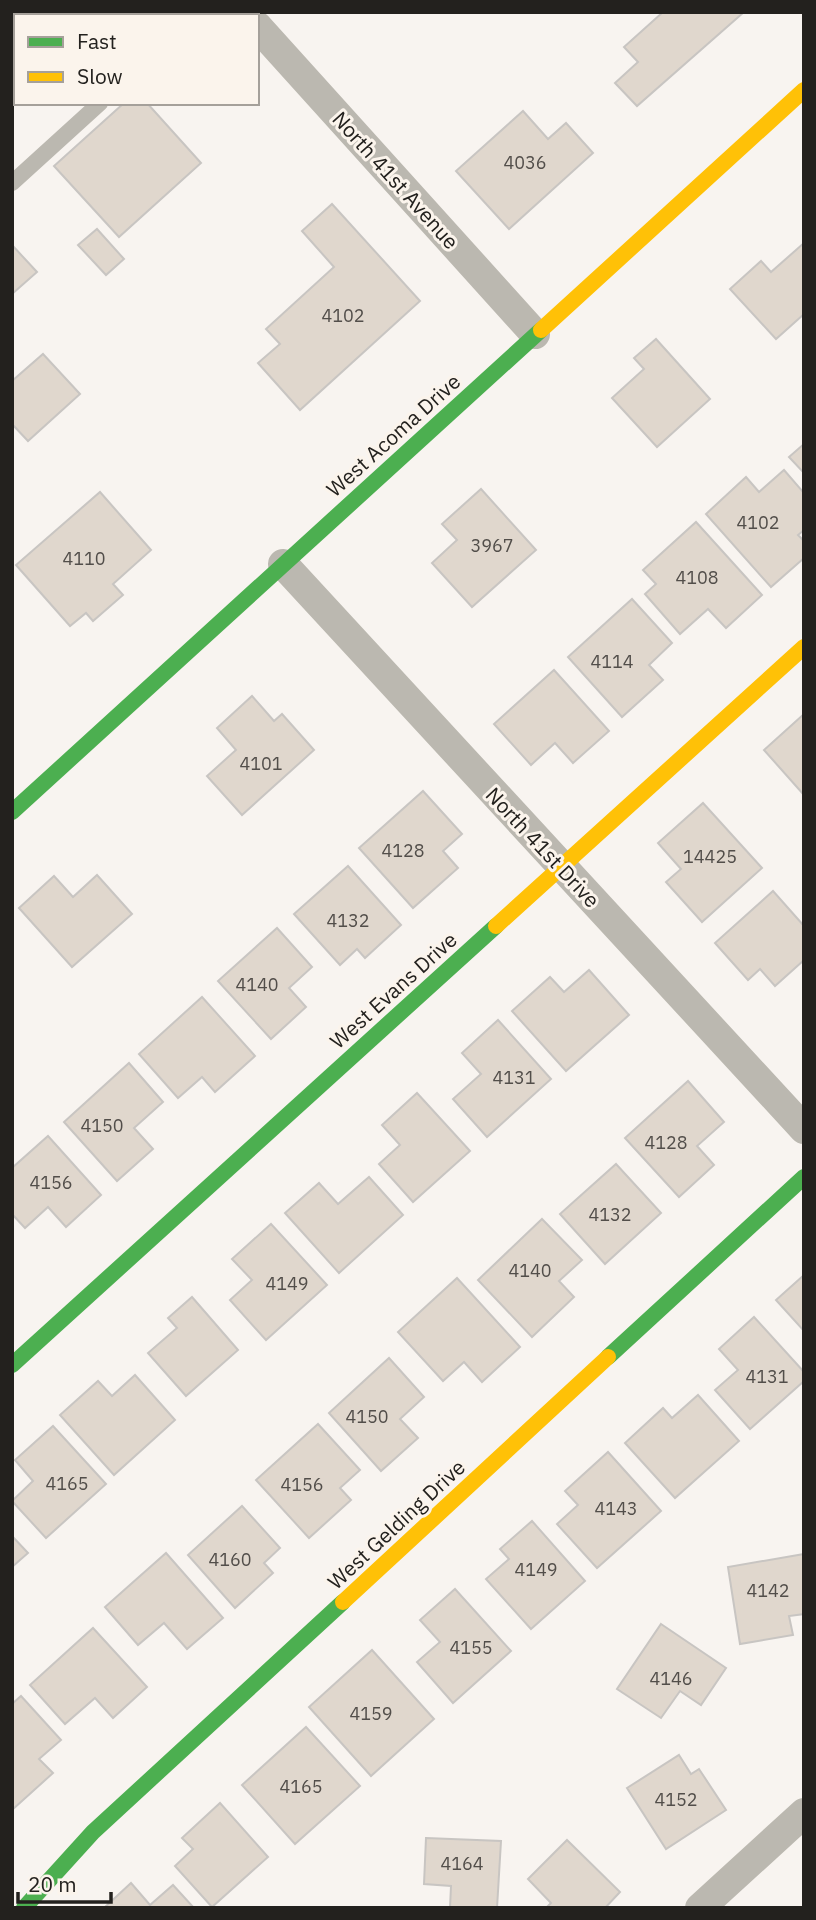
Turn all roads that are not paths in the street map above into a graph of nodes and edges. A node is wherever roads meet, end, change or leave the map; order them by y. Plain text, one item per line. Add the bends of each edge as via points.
1 (259, 28) edge
2 (804, 90) edge
3 (98, 105) edge
4 (12, 183) edge
5 (535, 334) junction
6 (283, 564) junction
7 (804, 646) edge
8 (12, 812) edge
9 (561, 865) junction
10 (804, 1129) edge
11 (804, 1177) edge
12 (12, 1365) edge
13 (804, 1813) edge
14 (24, 1908) edge
15 (700, 1908) edge

1 - 5 street, North 41st Avenue
2 - 5 street, West Acoma Drive
3 - 4 lane
5 - 6 street, West Acoma Drive
6 - 8 street, West Acoma Drive
6 - 9 street, North 41st Drive
7 - 9 street, West Evans Drive
9 - 10 street, North 41st Drive
9 - 12 street, West Evans Drive
11 - 14 street, West Gelding Drive via 93,1832
13 - 15 street

